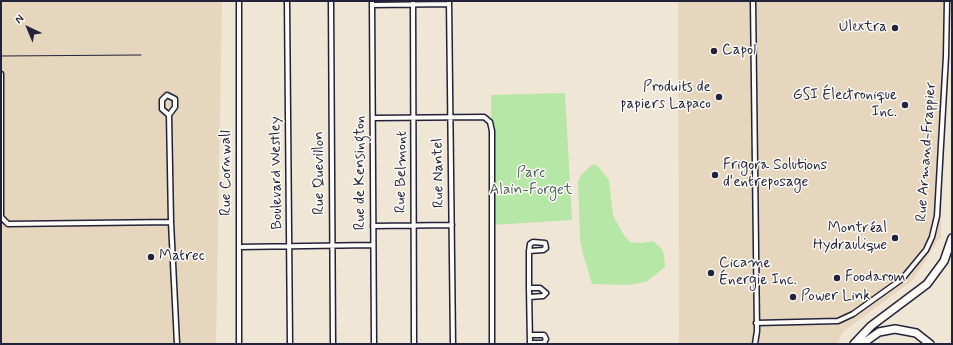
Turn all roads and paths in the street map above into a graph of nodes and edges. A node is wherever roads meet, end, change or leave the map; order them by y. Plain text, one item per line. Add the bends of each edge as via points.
1 (239, 1) edge
2 (287, 1) edge
3 (331, 1) edge
4 (753, 1) edge
5 (947, 1) edge
6 (449, 2) edge
7 (372, 3) edge
8 (413, 3) edge
9 (1, 74) edge
10 (169, 115) junction
11 (450, 117) junction
12 (373, 118) junction
13 (414, 118) junction
14 (1, 217) edge
15 (171, 222) junction
16 (413, 225) junction
17 (452, 225) junction
18 (373, 226) junction
19 (952, 238) edge
20 (373, 245) junction
21 (332, 246) junction
22 (290, 247) junction
23 (239, 248) junction
24 (529, 251) dead end
25 (529, 288) junction
26 (530, 297) junction
27 (756, 323) junction
28 (530, 335) junction
29 (530, 343) edge
30 (177, 344) edge
31 (239, 344) edge
32 (290, 344) edge
33 (333, 344) edge
34 (374, 344) edge
35 (414, 344) edge
36 (452, 344) edge
37 (492, 344) edge
38 (755, 344) edge
39 (854, 344) edge
40 (862, 344) edge
41 (930, 344) edge

1 - 23 street, Rue Cornwall
2 - 22 street, Boulevard Westley
3 - 21 street, Rue Quevillon
4 - 27 street
5 - 27 street, Rue Armand-Frappier via 936,216 932,237 926,250 902,279 838,322
6 - 8 street
6 - 11 street, Rue Nantel
7 - 8 street
7 - 12 street, Rue de Kensington
8 - 13 street, Rue Belmont
9 - 14 street
10 - 10 street via 176,107 175,98 167,95 162,100 162,109
10 - 15 street
11 - 13 street
11 - 17 street, Rue Nantel
11 - 37 street via 484,117 490,122 492,131
12 - 13 street
12 - 18 street, Rue de Kensington
13 - 16 street, Rue Belmont
14 - 15 street via 8,224
15 - 30 street
16 - 17 street
16 - 18 street
16 - 35 street, Rue Belmont
17 - 36 street, Rue Nantel
18 - 20 street, Rue de Kensington
19 - 39 highway via 944,261 927,284 871,326
20 - 21 street
20 - 34 street, Rue de Kensington
21 - 22 street
21 - 33 street, Rue Quevillon
22 - 23 street
22 - 32 street, Boulevard Westley
23 - 31 street, Rue Cornwall
24 - 25 street
25 - 26 street
25 - 26 street via 540,288 546,293 543,296
26 - 28 street
27 - 38 street
28 - 29 street
28 - 29 street via 543,335 546,338 543,343
40 - 41 highway via 878,332 895,329 916,333

